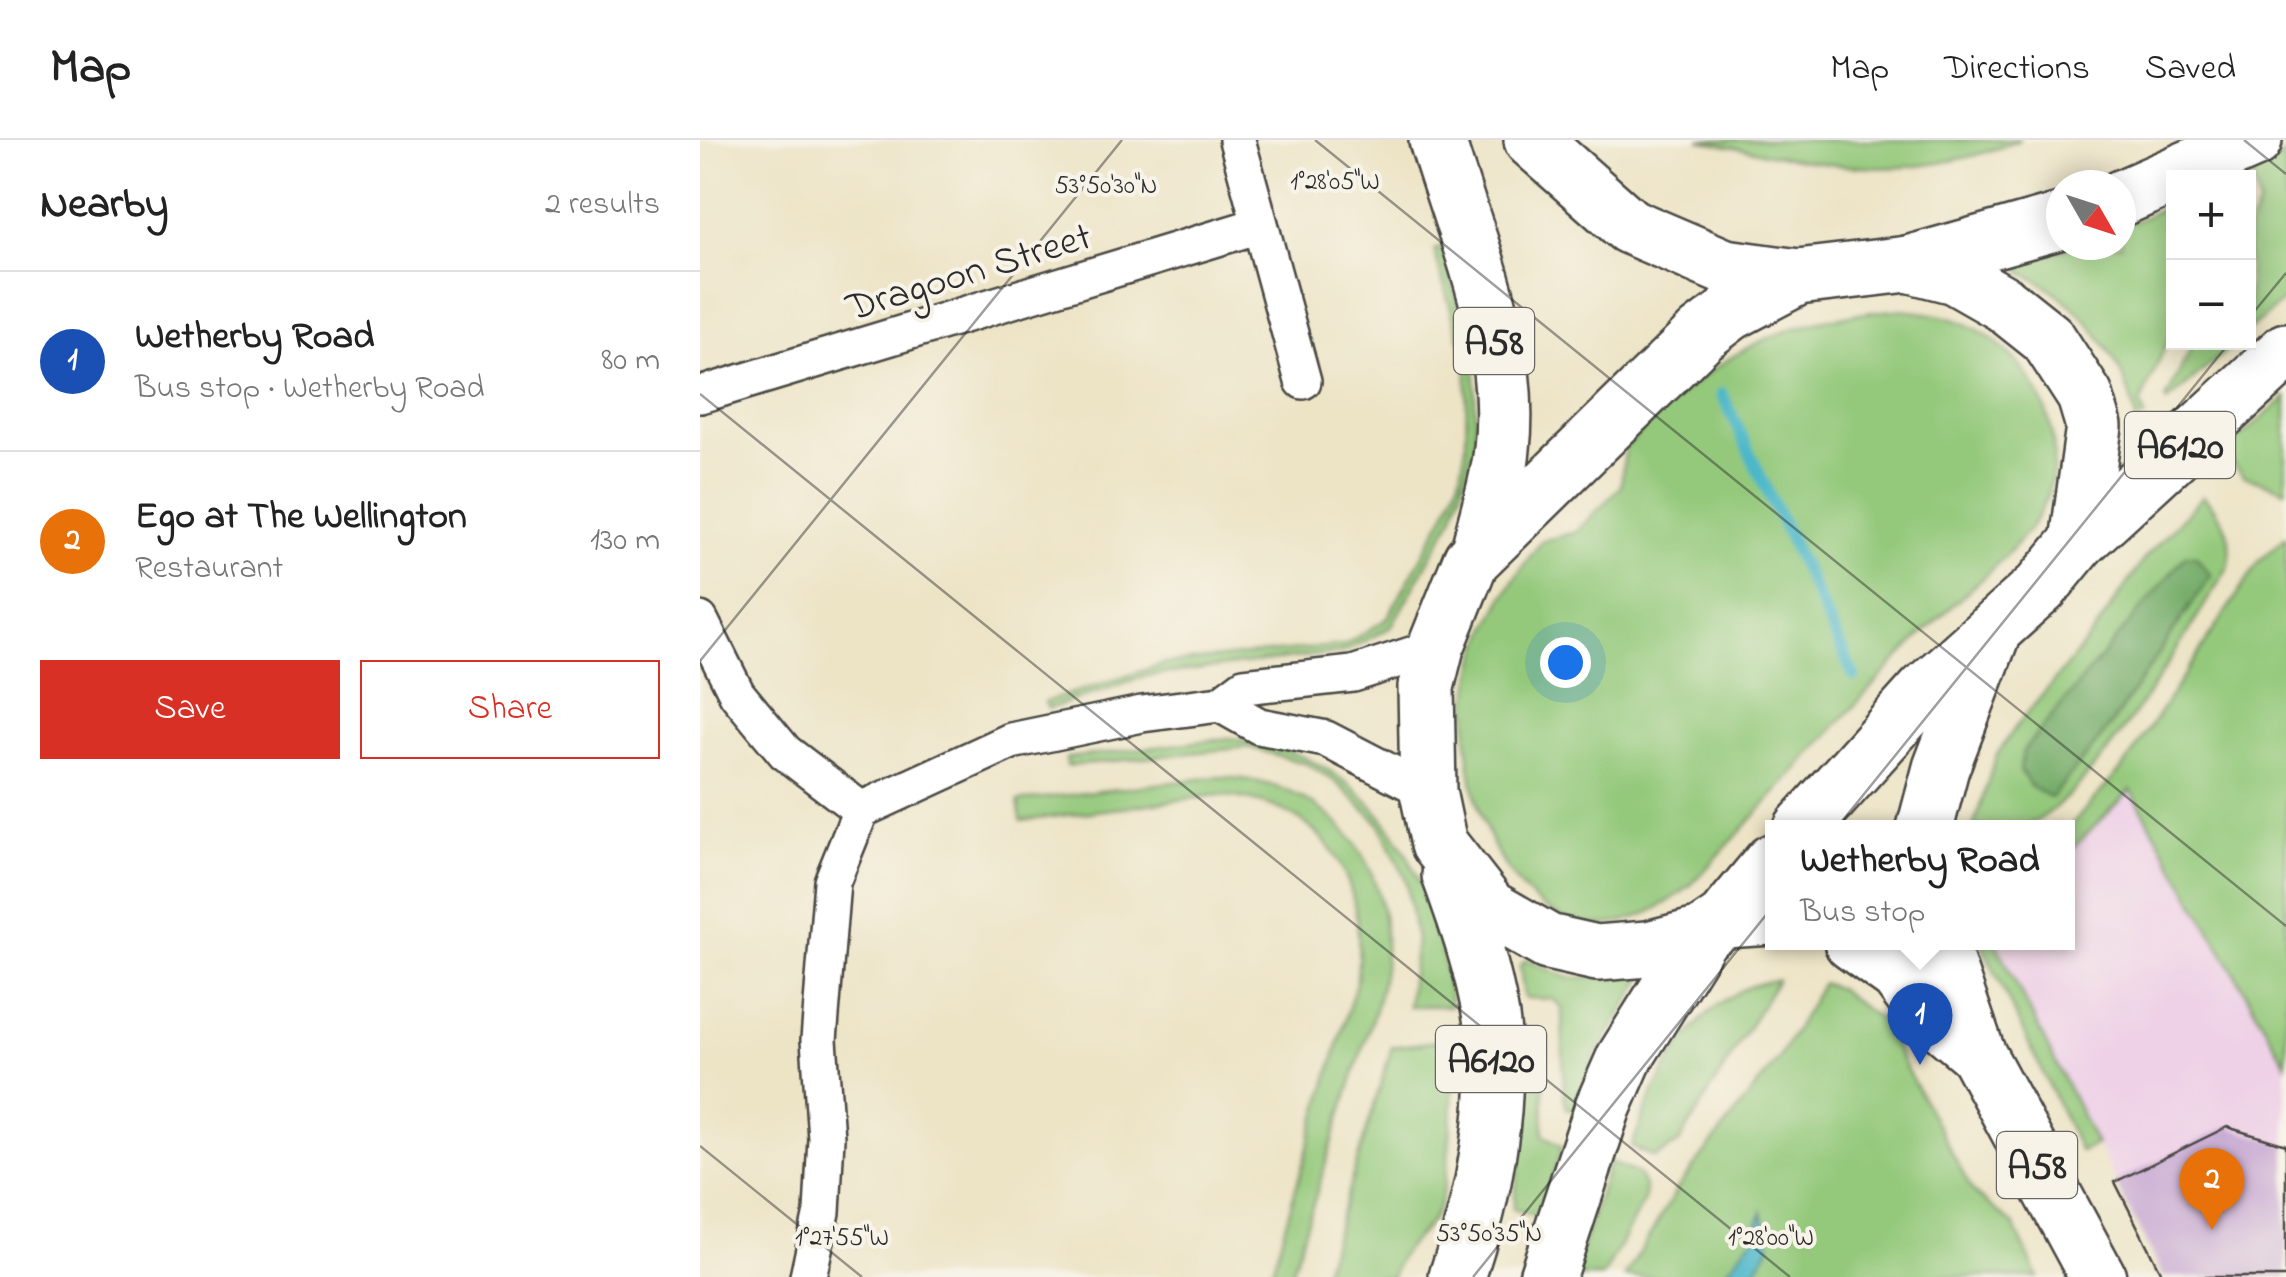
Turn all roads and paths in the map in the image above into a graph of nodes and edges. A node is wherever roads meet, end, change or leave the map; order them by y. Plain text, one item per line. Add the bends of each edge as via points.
1 (1237, 140) edge
2 (1436, 140) edge
3 (1532, 140) edge
4 (2254, 140) edge
5 (2136, 191) edge
6 (1260, 225) junction
7 (2046, 225) edge
8 (1908, 264) junction
9 (1798, 278) junction
10 (2286, 351) edge
11 (1304, 381) dead end
12 (700, 395) edge
13 (2078, 542) junction
14 (1480, 547) junction
15 (700, 620) edge
16 (1992, 634) junction
17 (1436, 647) junction
18 (1220, 704) junction
19 (1428, 792) junction
20 (861, 810) junction
21 (1809, 820) edge
22 (1928, 820) edge
23 (1439, 844) junction
24 (1765, 873) edge
25 (1733, 924) edge
26 (1863, 950) edge
27 (1942, 950) edge
28 (1977, 1053) junction
29 (808, 1277) edge
30 (1457, 1277) edge
31 (1547, 1277) edge
32 (2098, 1277) edge

1 - 6 street
2 - 14 main road, A58 via 1482,281 1503,386 1502,450
3 - 9 main road via 1629,226 1725,267
4 - 5 main road
6 - 11 street
6 - 12 street, Dragoon Street
7 - 8 main road
8 - 9 main road
8 - 13 main road via 1956,276 2004,304 2048,338 2085,396 2094,426
9 - 14 main road via 1701,335
10 - 13 main road, A6120
13 - 16 main road
14 - 17 main road
15 - 20 street via 737,694 785,752
16 - 21 main road via 1925,691
16 - 22 main road via 1940,768
17 - 18 street via 1353,674 1244,686
17 - 19 main road via 1426,687
18 - 19 street via 1258,726 1326,739
18 - 20 street via 1011,740
19 - 23 main road
20 - 29 street via 832,882 820,1040 822,1212
23 - 25 main road via 1489,908 1548,942 1598,953 1648,948
23 - 30 main road, A6120 via 1476,948 1491,1020 1490,1140
24 - 25 main road
25 - 31 main road, A6120 via 1624,1059
26 - 28 main road, A58
27 - 28 main road, A58
28 - 32 main road, A58

